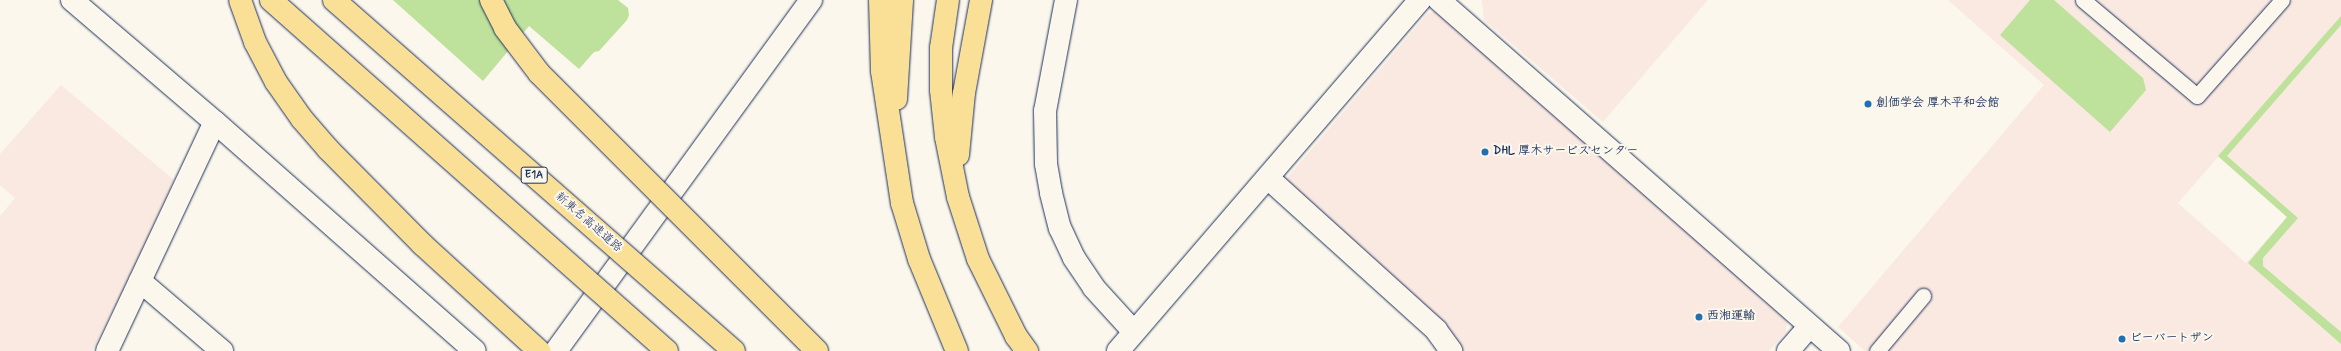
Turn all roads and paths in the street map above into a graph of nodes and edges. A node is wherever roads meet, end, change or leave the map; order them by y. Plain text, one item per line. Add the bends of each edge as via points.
1 (72, 0) edge
2 (240, 0) edge
3 (271, 0) edge
4 (334, 0) edge
5 (491, 0) edge
6 (811, 0) edge
7 (880, 0) edge
8 (902, 0) edge
9 (948, 0) edge
10 (981, 0) edge
11 (1066, 0) edge
12 (1420, 0) edge
13 (1439, 0) edge
14 (2083, 0) edge
15 (2282, 0) edge
16 (215, 122) junction
17 (893, 150) junction
18 (1268, 178) junction
19 (958, 197) junction
20 (140, 281) junction
21 (1923, 296) dead end
22 (1810, 326) junction
23 (1134, 332) junction
24 (107, 351) edge
25 (222, 351) edge
26 (474, 351) edge
27 (539, 351) edge
28 (556, 351) edge
29 (667, 351) edge
30 (734, 351) edge
31 (817, 351) edge
32 (957, 351) edge
33 (1027, 351) edge
34 (1118, 351) edge
35 (1451, 351) edge
36 (1788, 351) edge
37 (1839, 351) edge
38 (1877, 351) edge

1 - 16 street
2 - 27 highway via 255,42 276,82 302,119 328,149 422,244
3 - 29 highway, bridge
4 - 30 highway, 新東名高速道路 / E1A, bridge
5 - 31 highway, bridge via 505,28 539,73
6 - 28 street
7 - 17 highway via 882,71
8 - 17 highway
9 - 19 highway via 941,48 941,90 946,137
10 - 19 highway via 964,93 958,144
11 - 23 street via 1045,111 1046,164 1050,193 1060,228 1074,258 1094,288
12 - 18 street
13 - 22 street
14 - 15 lane via 2197,96
16 - 20 street
16 - 26 street
17 - 32 highway via 902,203 920,259
18 - 23 street
18 - 35 street via 1436,330
19 - 33 highway via 978,259 1016,336
20 - 24 street
20 - 25 street
21 - 38 lane
22 - 36 street
22 - 37 street
23 - 34 street

